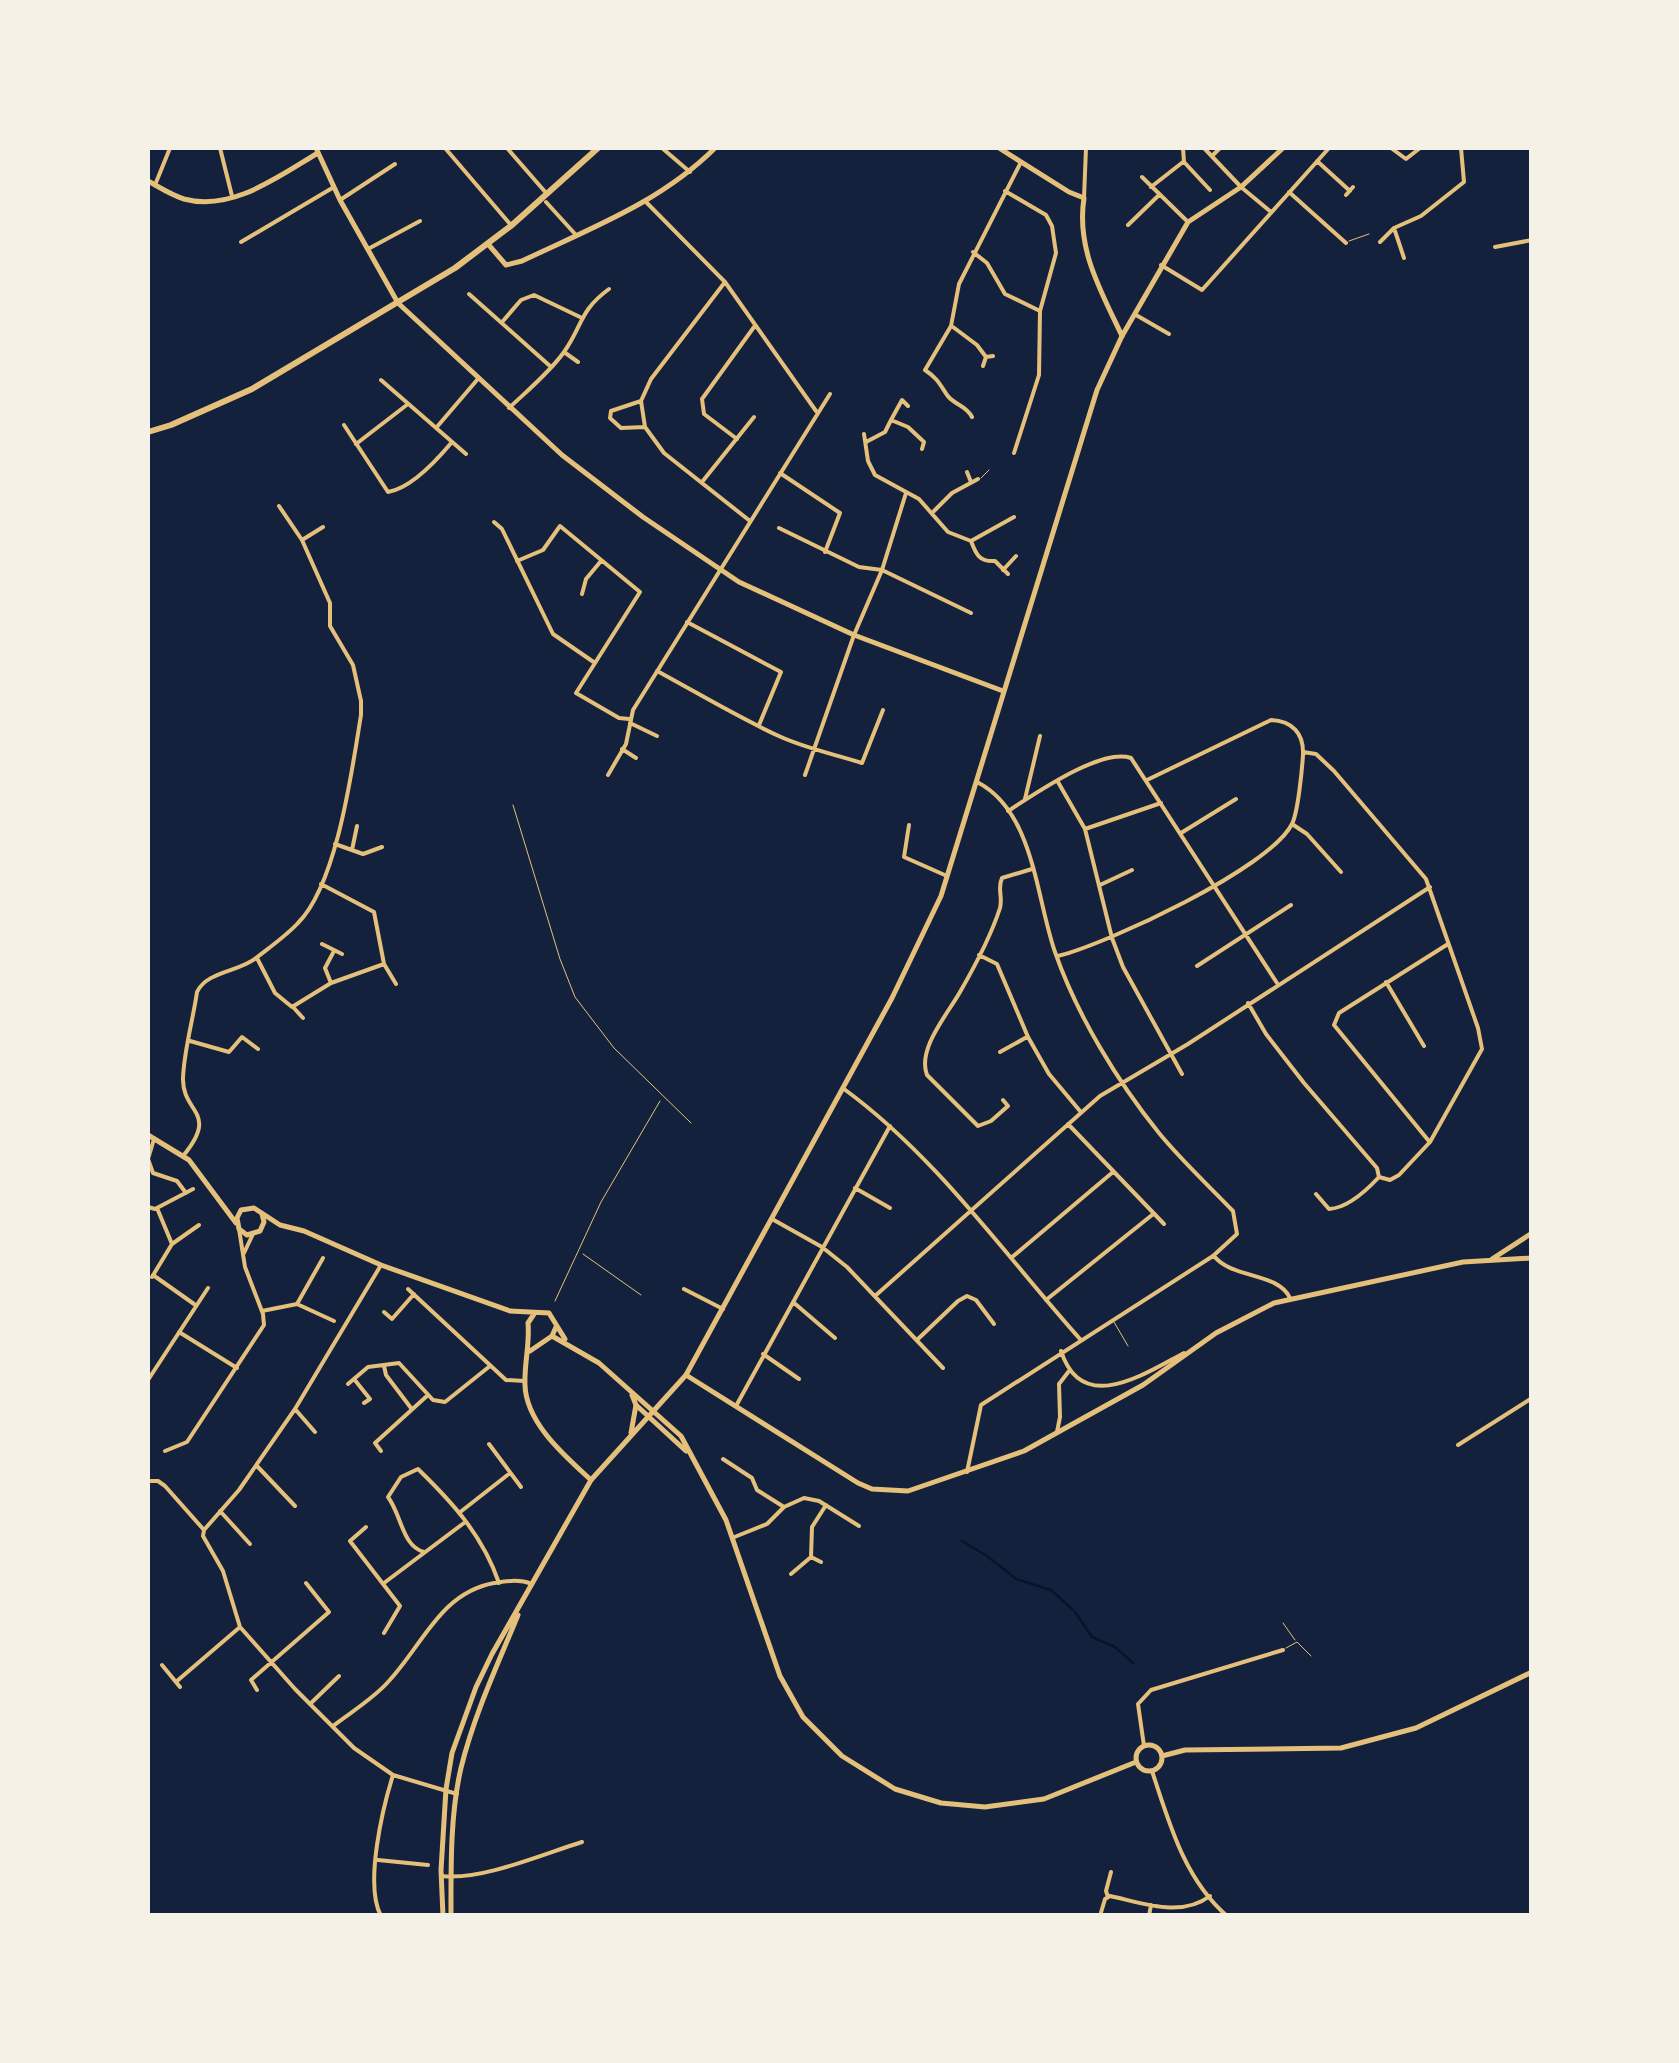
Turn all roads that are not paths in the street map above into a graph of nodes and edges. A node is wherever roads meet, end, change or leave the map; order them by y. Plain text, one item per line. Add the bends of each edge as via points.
1 (170, 148) edge
2 (220, 148) edge
3 (445, 148) edge
4 (507, 148) edge
5 (598, 148) edge
6 (662, 148) edge
7 (714, 148) edge
8 (999, 148) edge
9 (1086, 148) edge
10 (1183, 148) edge
11 (1204, 148) edge
12 (1220, 148) edge
13 (1284, 148) edge
14 (1329, 148) edge
15 (1391, 148) edge
16 (1420, 148) edge
17 (1461, 148) edge
18 (317, 150) edge
19 (1212, 156) junction
20 (1317, 161) junction
21 (1020, 162) junction
22 (1184, 162) junction
23 (395, 164) dead end
24 (690, 172) junction
25 (1142, 177) dead end
26 (148, 181) edge
27 (155, 185) junction
28 (334, 186) junction
29 (1151, 187) junction
30 (1241, 188) junction
31 (1005, 190) junction
32 (1210, 190) dead end
33 (1350, 191) dead end
34 (1289, 192) junction
35 (1158, 195) junction
36 (232, 196) junction
37 (546, 198) junction
38 (1084, 198) junction
39 (340, 200) junction
40 (646, 202) junction
41 (1270, 212) junction
42 (420, 220) dead end
43 (1188, 222) junction
44 (512, 225) junction
45 (1128, 225) dead end
46 (1394, 228) junction
47 (1369, 234) dead end
48 (576, 235) junction
49 (1381, 238) dead end
50 (1532, 240) edge
51 (240, 242) dead end
52 (1346, 242) joint
53 (488, 244) junction
54 (1495, 247) dead end
55 (368, 249) junction
56 (973, 252) junction
57 (1404, 258) dead end
58 (1160, 265) junction
59 (724, 282) junction
60 (609, 288) dead end
61 (470, 294) dead end
62 (398, 303) junction
63 (1040, 310) junction
64 (1136, 315) junction
65 (580, 317) junction
66 (503, 321) junction
67 (754, 326) junction
68 (951, 326) junction
69 (1169, 334) dead end
70 (1122, 336) junction
71 (564, 352) junction
72 (578, 362) dead end
73 (550, 366) junction
74 (983, 366) dead end
75 (381, 380) dead end
76 (477, 380) junction
77 (830, 394) dead end
78 (642, 402) junction
79 (408, 404) junction
80 (975, 405) dead end
81 (908, 406) dead end
82 (509, 408) junction
83 (968, 409) junction
84 (817, 413) junction
85 (754, 417) dead end
86 (972, 417) dead end
87 (892, 420) junction
88 (344, 425) dead end
89 (645, 427) junction
90 (436, 428) junction
91 (148, 432) edge
92 (864, 434) dead end
93 (736, 438) junction
94 (931, 440) dead end
95 (452, 442) junction
96 (866, 442) junction
97 (356, 444) junction
98 (1014, 452) dead end
99 (466, 454) dead end
100 (989, 470) dead end
101 (966, 472) dead end
102 (780, 474) junction
103 (978, 479) joint
104 (702, 482) junction
105 (971, 482) junction
106 (906, 493) junction
107 (279, 506) dead end
108 (933, 512) junction
109 (1014, 517) dead end
110 (750, 521) junction
111 (494, 522) dead end
112 (323, 527) dead end
113 (779, 528) dead end
114 (302, 540) junction
115 (971, 541) junction
116 (825, 552) junction
117 (1016, 556) dead end
118 (602, 560) junction
119 (517, 562) junction
120 (721, 569) junction
121 (882, 570) junction
122 (582, 594) dead end
123 (972, 613) dead end
124 (687, 622) junction
125 (854, 634) junction
126 (595, 663) junction
127 (658, 671) junction
128 (1004, 690) junction
129 (883, 710) dead end
130 (629, 721) junction
131 (760, 725) junction
132 (658, 736) dead end
133 (1040, 736) dead end
134 (622, 749) junction
135 (814, 751) junction
136 (1303, 752) junction
137 (636, 758) dead end
138 (608, 774) dead end
139 (805, 775) dead end
140 (1147, 780) junction
141 (1058, 781) junction
142 (976, 782) junction
143 (1236, 799) dead end
144 (1025, 800) junction
145 (1161, 803) junction
146 (513, 804) dead end
147 (1008, 811) junction
148 (1292, 824) junction
149 (909, 825) dead end
150 (356, 826) dead end
151 (1085, 829) junction
152 (1180, 833) junction
153 (335, 844) junction
154 (382, 848) dead end
155 (352, 850) junction
156 (1032, 870) junction
157 (1132, 870) dead end
158 (1341, 872) dead end
159 (947, 876) junction
160 (321, 884) junction
161 (1099, 885) junction
162 (1214, 885) junction
163 (1430, 887) junction
164 (1291, 905) dead end
165 (1244, 934) junction
166 (1112, 938) junction
167 (322, 944) dead end
168 (1448, 944) junction
169 (334, 951) junction
170 (342, 954) dead end
171 (979, 954) junction
172 (1057, 956) junction
173 (256, 958) junction
174 (384, 964) junction
175 (1197, 966) dead end
176 (1386, 982) junction
177 (1277, 983) junction
178 (331, 984) junction
179 (396, 984) dead end
180 (1248, 1003) junction
181 (292, 1007) junction
182 (303, 1018) dead end
183 (1028, 1037) junction
184 (190, 1042) junction
185 (1424, 1046) dead end
186 (258, 1049) dead end
187 (1000, 1052) dead end
188 (1171, 1054) junction
189 (1182, 1074) dead end
190 (1123, 1081) junction
191 (844, 1090) junction
192 (662, 1098) junction
193 (1003, 1100) dead end
194 (1080, 1112) junction
195 (691, 1123) dead end
196 (1068, 1124) junction
197 (890, 1126) junction
198 (151, 1137) edge
199 (1430, 1142) junction
200 (183, 1156) junction
201 (1113, 1172) junction
202 (1379, 1177) junction
203 (854, 1188) junction
204 (193, 1189) dead end
205 (186, 1193) junction
206 (1316, 1194) dead end
207 (226, 1206) junction
208 (148, 1207) edge
209 (157, 1208) junction
210 (890, 1208) dead end
211 (240, 1212) junction
212 (972, 1212) junction
213 (262, 1214) junction
214 (1154, 1214) junction
215 (772, 1219) junction
216 (1164, 1224) dead end
217 (280, 1225) junction
218 (199, 1226) dead end
219 (238, 1226) junction
220 (262, 1228) junction
221 (1532, 1233) edge
222 (254, 1234) junction
223 (172, 1244) junction
224 (822, 1247) junction
225 (580, 1252) junction
226 (243, 1255) junction
227 (1214, 1256) junction
228 (323, 1258) dead end
229 (1011, 1258) junction
230 (1532, 1258) edge
231 (1492, 1260) junction
232 (381, 1265) junction
233 (208, 1288) dead end
234 (408, 1289) dead end
235 (684, 1289) dead end
236 (414, 1294) junction
237 (641, 1296) dead end
238 (876, 1296) junction
239 (1290, 1298) junction
240 (1046, 1300) junction
241 (555, 1301) dead end
242 (792, 1302) junction
243 (195, 1304) junction
244 (297, 1304) junction
245 (723, 1309) junction
246 (262, 1311) junction
247 (510, 1311) junction
248 (384, 1312) dead end
249 (534, 1314) junction
250 (1113, 1319) junction
251 (334, 1321) dead end
252 (528, 1322) junction
253 (994, 1324) dead end
254 (556, 1328) junction
255 (179, 1332) junction
256 (530, 1333) junction
257 (552, 1336) junction
258 (835, 1338) dead end
259 (1080, 1339) junction
260 (542, 1340) junction
261 (917, 1340) junction
262 (566, 1341) junction
263 (1128, 1346) dead end
264 (1197, 1346) junction
265 (1062, 1351) junction
266 (529, 1352) junction
267 (763, 1354) junction
268 (384, 1364) junction
269 (490, 1366) junction
270 (237, 1368) junction
271 (944, 1368) dead end
272 (1070, 1371) junction
273 (686, 1375) junction
274 (354, 1378) junction
275 (799, 1378) dead end
276 (148, 1380) edge
277 (524, 1381) junction
278 (348, 1384) dead end
279 (630, 1392) junction
280 (428, 1395) junction
281 (1532, 1398) edge
282 (364, 1404) dead end
283 (636, 1405) junction
284 (736, 1406) junction
285 (411, 1408) junction
286 (295, 1409) junction
287 (656, 1412) junction
288 (650, 1418) junction
289 (315, 1432) dead end
290 (1056, 1432) junction
291 (630, 1436) junction
292 (489, 1444) dead end
293 (1458, 1446) dead end
294 (166, 1451) dead end
295 (381, 1451) dead end
296 (688, 1452) junction
297 (723, 1458) dead end
298 (257, 1466) junction
299 (579, 1469) junction
300 (967, 1472) junction
301 (510, 1473) junction
302 (591, 1480) junction
303 (148, 1481) edge
304 (520, 1487) dead end
305 (584, 1494) junction
306 (826, 1505) junction
307 (296, 1506) dead end
308 (784, 1507) junction
309 (220, 1511) junction
310 (459, 1513) junction
311 (465, 1522) junction
312 (859, 1526) dead end
313 (366, 1527) dead end
314 (204, 1530) junction
315 (732, 1538) junction
316 (250, 1544) dead end
317 (424, 1552) junction
318 (811, 1557) junction
319 (822, 1562) dead end
320 (792, 1574) dead end
321 (306, 1583) dead end
322 (384, 1583) junction
323 (499, 1583) junction
324 (534, 1584) junction
325 (525, 1599) junction
326 (1283, 1623) dead end
327 (240, 1627) junction
328 (384, 1633) dead end
329 (1297, 1642) junction
330 (1283, 1650) joint
331 (1311, 1656) dead end
332 (162, 1665) dead end
333 (272, 1665) junction
334 (1532, 1672) edge
335 (339, 1676) dead end
336 (251, 1680) junction
337 (244, 1681) dead end
338 (257, 1690) dead end
339 (310, 1704) junction
340 (333, 1726) junction
341 (1144, 1746) junction
342 (1162, 1756) junction
343 (1136, 1762) junction
344 (1152, 1771) junction
345 (393, 1775) junction
346 (446, 1788) junction
347 (457, 1794) junction
348 (582, 1842) dead end
349 (377, 1860) junction
350 (428, 1864) dead end
351 (1111, 1872) dead end
352 (442, 1876) junction
353 (452, 1877) junction
354 (1210, 1896) junction
355 (1108, 1897) junction
356 (1151, 1905) junction
357 (380, 1916) edge
358 (443, 1916) edge
359 (452, 1916) edge
360 (1100, 1916) edge
361 (1149, 1916) edge
362 (1227, 1916) edge

1 - 27 street
2 - 36 street
3 - 44 street
4 - 37 street
5 - 37 highway
6 - 24 street
7 - 24 main road
8 - 21 main road
9 - 38 street
10 - 22 street
11 - 19 street
12 - 19 street
13 - 30 main road
14 - 20 street
15 - 16 street via 1406,159
17 - 46 street via 1464,182
18 - 28 main road
18 - 36 main road via 256,190
19 - 30 street
20 - 33 street
20 - 34 street
21 - 31 street
21 - 38 main road
22 - 29 street
22 - 32 street
23 - 39 street
24 - 40 main road
25 - 29 street
26 - 27 main road
27 - 36 main road via 198,201
28 - 39 main road
28 - 51 street
29 - 35 street
30 - 41 street
30 - 43 main road
31 - 56 street
31 - 63 street via 1046,215 1052,226 1055,266
34 - 41 street
34 - 52 street
35 - 43 street
35 - 45 street
37 - 44 highway
37 - 48 street
38 - 70 main road via 1084,244 1093,277
39 - 55 main road
40 - 48 main road
40 - 59 street
41 - 58 street via 1202,290
42 - 55 street
43 - 58 main road
44 - 53 highway
46 - 49 street
46 - 57 street
47 - 52 lane
48 - 53 main road via 506,265
50 - 54 street
53 - 62 highway
55 - 62 main road
56 - 63 street via 1005,294
56 - 68 street via 958,284
58 - 64 main road
59 - 67 street
59 - 78 street via 651,379
60 - 65 street
61 - 66 street
62 - 76 main road
62 - 91 highway via 252,389
63 - 98 street via 1040,374
64 - 69 street
64 - 70 main road
65 - 66 street via 534,295
65 - 71 street
66 - 73 street
67 - 84 street
67 - 93 street via 702,399 704,414
68 - 74 street via 989,357
68 - 83 street via 925,370
70 - 128 main road via 1098,390
71 - 72 street
71 - 73 street
73 - 82 street
75 - 79 street
76 - 82 main road
76 - 90 street
77 - 84 street
78 - 89 street
78 - 89 street via 618,407 610,418 621,428
79 - 90 street
79 - 97 street
80 - 83 street
81 - 87 street via 902,400
82 - 120 main road via 643,517
83 - 86 street
84 - 102 street
85 - 93 street
87 - 94 street via 923,446
87 - 96 street
88 - 97 street
89 - 104 street via 664,453
90 - 95 street
92 - 96 street
93 - 104 street
95 - 97 street via 394,492 386,490
95 - 99 street
96 - 106 street via 874,475
100 - 103 lane
101 - 105 street
102 - 110 street
102 - 116 street via 840,514
103 - 105 street
104 - 110 street
105 - 108 street
106 - 108 street
106 - 121 street
107 - 114 street
108 - 115 street via 948,532
109 - 115 street
110 - 120 street
111 - 119 street
112 - 114 street
113 - 116 street
114 - 153 street via 361,701
115 - 117 street via 976,556 1005,572
116 - 121 street
118 - 119 street via 560,526 543,550
118 - 122 street
118 - 126 street via 640,592
119 - 126 street via 553,634
120 - 124 street
120 - 125 main road
121 - 123 street
121 - 125 street
124 - 127 street
124 - 131 street via 781,672
125 - 128 main road
125 - 135 street
126 - 130 street via 576,693
127 - 130 street
127 - 131 street
128 - 142 main road
129 - 135 street via 862,763
130 - 132 street
130 - 134 street
131 - 135 street
133 - 144 street
134 - 137 street
134 - 138 street
135 - 139 street
136 - 140 street via 1295,728 1272,720
136 - 148 street
136 - 163 street via 1316,754 1334,771
140 - 141 street via 1132,758 1122,756
140 - 145 street
141 - 144 street
141 - 151 street
142 - 147 street
142 - 159 main road
143 - 152 street
144 - 147 street
145 - 151 street
145 - 152 street
146 - 192 lane via 575,997
147 - 156 street
148 - 158 street
148 - 162 street
149 - 159 street via 904,857
150 - 155 street
151 - 161 street
152 - 162 street
153 - 155 street
153 - 160 street
154 - 155 street
156 - 171 street via 998,884 1001,906
156 - 172 street
157 - 161 street
159 - 191 main road
160 - 173 street via 298,923
160 - 174 street via 374,912
161 - 166 street
162 - 165 street
162 - 166 street
163 - 168 street
163 - 177 street
164 - 165 street
165 - 175 street
165 - 177 street
166 - 172 street
166 - 188 street
167 - 169 street
168 - 176 street
168 - 199 street via 1482,1050
169 - 170 street
169 - 178 street via 325,968
171 - 183 street via 996,964
171 - 193 street via 923,1065 978,1126 1008,1106
172 - 190 street
173 - 181 street via 274,992
173 - 184 street via 199,986
174 - 178 street
174 - 179 street
176 - 185 street
176 - 199 street via 1339,1013 1334,1025
177 - 180 street
178 - 181 street
180 - 188 street
180 - 202 street
181 - 182 street
183 - 187 street
183 - 194 street
184 - 186 street via 229,1052 242,1037
184 - 200 street via 183,1084 200,1126
188 - 189 street
188 - 190 street
190 - 194 street
190 - 227 street via 1159,1133 1233,1211 1236,1234
191 - 197 street
191 - 215 main road
192 - 195 lane
192 - 225 lane
194 - 196 street
196 - 201 street
196 - 212 street
197 - 203 street
197 - 212 street
198 - 200 main road
198 - 205 street via 153,1172 177,1181
199 - 202 street via 1399,1175
200 - 207 main road
201 - 214 street
201 - 229 street
202 - 206 street via 1336,1210
203 - 210 street
203 - 224 street
204 - 205 street
205 - 209 street
207 - 211 main road
207 - 219 main road
208 - 209 street
209 - 223 street
211 - 213 main road
211 - 219 main road
212 - 229 street
212 - 238 street
213 - 217 main road
213 - 220 main road
214 - 216 street
214 - 240 street
215 - 224 street
215 - 245 main road
217 - 220 main road
217 - 232 main road
218 - 223 street
219 - 222 main road
219 - 226 street
220 - 222 main road
221 - 231 main road
222 - 226 street
223 - 243 street via 153,1276
224 - 238 street
224 - 242 street
225 - 237 lane
225 - 241 lane
226 - 246 street
227 - 239 street via 1230,1270 1278,1285
227 - 250 street
228 - 244 street
229 - 240 street
230 - 231 main road
231 - 239 main road
232 - 247 main road
232 - 286 street
233 - 243 street
234 - 236 street
235 - 245 street
236 - 248 street via 392,1319
236 - 269 street
238 - 261 street
239 - 264 main road
240 - 259 street
242 - 258 street
242 - 267 street
243 - 255 street
244 - 246 street
244 - 251 street
245 - 273 main road
246 - 270 street via 264,1325
247 - 249 main road
247 - 252 main road
249 - 252 main road
249 - 254 main road via 548,1313
250 - 259 street
250 - 263 lane
252 - 256 main road
253 - 261 street via 968,1296
254 - 257 main road
254 - 262 main road
255 - 270 street
255 - 276 street
256 - 260 main road
256 - 266 main road
257 - 260 main road
257 - 262 main road
259 - 265 street
260 - 266 main road
261 - 271 street
262 - 279 main road
264 - 272 street via 1112,1387 1090,1386
264 - 290 main road via 1143,1386
265 - 272 street
265 - 300 street via 981,1406
266 - 277 main road
267 - 275 street
267 - 284 street
268 - 274 street
268 - 280 street via 403,1366
268 - 285 street
269 - 277 street via 506,1380
269 - 280 street via 449,1401
270 - 294 street via 187,1442
272 - 290 street via 1059,1384
273 - 284 main road
273 - 287 main road
274 - 278 street
274 - 282 street via 370,1399
277 - 299 main road via 535,1417
279 - 283 main road
279 - 287 main road
280 - 285 street
281 - 293 street
283 - 288 main road
283 - 291 main road
284 - 300 main road via 872,1489 908,1491
285 - 295 street via 374,1443
286 - 289 street
286 - 298 street
287 - 288 main road
287 - 296 main road via 682,1436
288 - 291 main road
288 - 296 main road
290 - 300 main road
291 - 302 main road
292 - 301 street
296 - 315 main road
297 - 308 street
298 - 307 street
298 - 309 street
299 - 302 main road
299 - 305 main road
301 - 304 street
301 - 310 street
302 - 305 main road
303 - 314 street via 165,1486
305 - 324 main road
306 - 308 street via 804,1498
306 - 312 street
306 - 318 street via 812,1528
308 - 315 street via 767,1524
309 - 314 street
309 - 316 street
310 - 311 street
310 - 317 street via 418,1469 401,1477 388,1497 405,1538
311 - 317 street
311 - 323 street via 487,1548
313 - 322 street via 350,1542
314 - 327 street
315 - 343 main road via 780,1676 804,1717 863,1771 940,1803 984,1807 1044,1798
317 - 322 street
318 - 319 street
318 - 320 street
321 - 333 street via 329,1612
322 - 328 street via 400,1606
323 - 324 street
323 - 340 street via 454,1598 385,1686
324 - 325 main road
325 - 346 main road via 476,1688
325 - 347 main road via 482,1700
326 - 329 lane
327 - 332 street via 179,1684
327 - 333 street
329 - 330 lane
329 - 331 lane
330 - 341 street via 1151,1690 1138,1704
333 - 336 street
333 - 339 street
334 - 342 main road via 1416,1728 1341,1748
335 - 339 street
336 - 337 street
336 - 338 street
339 - 340 street
340 - 345 street
341 - 342 main road
341 - 343 main road
342 - 344 main road
343 - 344 main road
344 - 354 street via 1184,1856
345 - 346 street
345 - 349 street via 380,1817
346 - 347 street
346 - 352 main road
347 - 353 main road
348 - 353 street
349 - 350 street
349 - 357 street
351 - 355 street
352 - 353 street
352 - 358 main road
353 - 359 main road
354 - 356 street via 1196,1909
354 - 362 street
355 - 356 street
355 - 360 street
356 - 361 street

